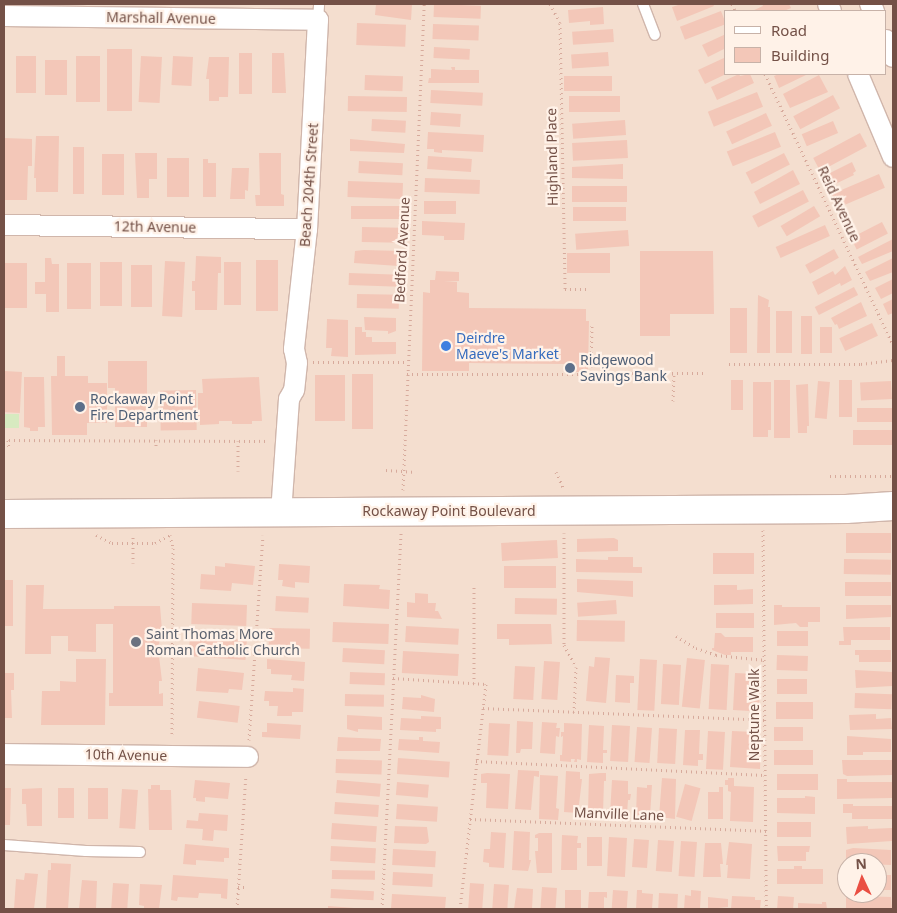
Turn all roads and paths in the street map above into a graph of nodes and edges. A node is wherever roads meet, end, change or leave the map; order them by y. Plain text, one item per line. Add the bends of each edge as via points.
1 (424, 4) edge
2 (550, 4) edge
3 (643, 4) edge
4 (318, 12) edge
5 (4, 16) edge
6 (655, 34) dead end
7 (887, 42) edge
8 (893, 57) edge
9 (765, 75) edge
10 (858, 75) edge
11 (893, 157) edge
12 (4, 225) edge
13 (307, 229) junction
14 (588, 289) dead end
15 (592, 323) dead end
16 (893, 345) edge
17 (893, 360) edge
18 (310, 362) dead end
19 (408, 362) junction
20 (729, 364) dead end
21 (591, 372) junction
22 (598, 372) dead end
23 (627, 373) dead end
24 (674, 373) junction
25 (708, 373) dead end
26 (407, 374) junction
27 (673, 401) dead end
28 (4, 440) edge
29 (8, 440) junction
30 (156, 440) junction
31 (238, 441) junction
32 (267, 441) dead end
33 (156, 449) dead end
34 (8, 450) dead end
35 (238, 470) dead end
36 (386, 470) dead end
37 (404, 471) junction
38 (416, 472) dead end
39 (556, 472) dead end
40 (830, 476) dead end
41 (893, 476) edge
42 (564, 490) dead end
43 (402, 498) dead end
44 (893, 506) edge
45 (281, 512) junction
46 (4, 514) edge
47 (133, 525) dead end
48 (564, 525) dead end
49 (401, 527) dead end
50 (763, 528) dead end
51 (264, 532) dead end
52 (94, 533) dead end
53 (133, 543) junction
54 (133, 563) dead end
55 (474, 585) dead end
56 (676, 636) dead end
57 (765, 660) junction
58 (393, 678) junction
59 (474, 683) junction
60 (483, 708) junction
61 (574, 712) junction
62 (765, 720) junction
63 (172, 734) dead end
64 (4, 754) edge
65 (248, 758) junction
66 (476, 761) junction
67 (766, 775) junction
68 (470, 818) junction
69 (767, 832) junction
70 (4, 845) edge
71 (140, 852) dead end
72 (238, 887) junction
73 (246, 887) dead end
74 (237, 909) edge
75 (382, 909) edge
76 (460, 909) edge
77 (766, 909) edge

1 - 19 path, Bedford Avenue
2 - 14 path, Highland Place via 560,23 565,289
3 - 6 lane
4 - 5 street, Marshall Avenue
4 - 13 street, Beach 204th Street
7 - 8 street
9 - 16 path, Reid Avenue
10 - 11 street
12 - 13 street, 12th Avenue
13 - 45 street, Beach 204th Street via 294,349 286,363 283,388 289,399
15 - 21 path
17 - 20 path via 861,364
18 - 19 path
19 - 26 path, Bedford Avenue
21 - 22 path
21 - 26 path
23 - 24 path
24 - 25 path
24 - 27 path
26 - 37 path, Bedford Avenue
28 - 29 path
29 - 30 path
29 - 34 path
30 - 31 path
30 - 33 path
31 - 32 path
31 - 35 path
36 - 37 path
37 - 38 path
37 - 43 path, Bedford Avenue
39 - 42 path
40 - 41 path
44 - 45 street, Rockaway Point Boulevard via 846,509
45 - 46 street, Rockaway Point Boulevard
47 - 53 path
48 - 61 path via 564,645 576,667
49 - 58 path
50 - 57 path, Neptune Walk
51 - 65 path
52 - 53 path via 107,542
53 - 54 path
53 - 63 path via 155,544 172,534
55 - 59 path
56 - 57 path via 716,655
57 - 62 path, Neptune Walk
58 - 59 path
58 - 75 path
59 - 60 path via 486,684
60 - 61 path
60 - 66 path
61 - 62 path
62 - 67 path, Neptune Walk
64 - 65 street, 10th Avenue
65 - 72 path
66 - 67 path
66 - 68 path
67 - 69 path, Neptune Walk
68 - 69 path, Manville Lane
68 - 76 path
69 - 77 path, Neptune Walk
70 - 71 lane
72 - 73 path
72 - 74 path

